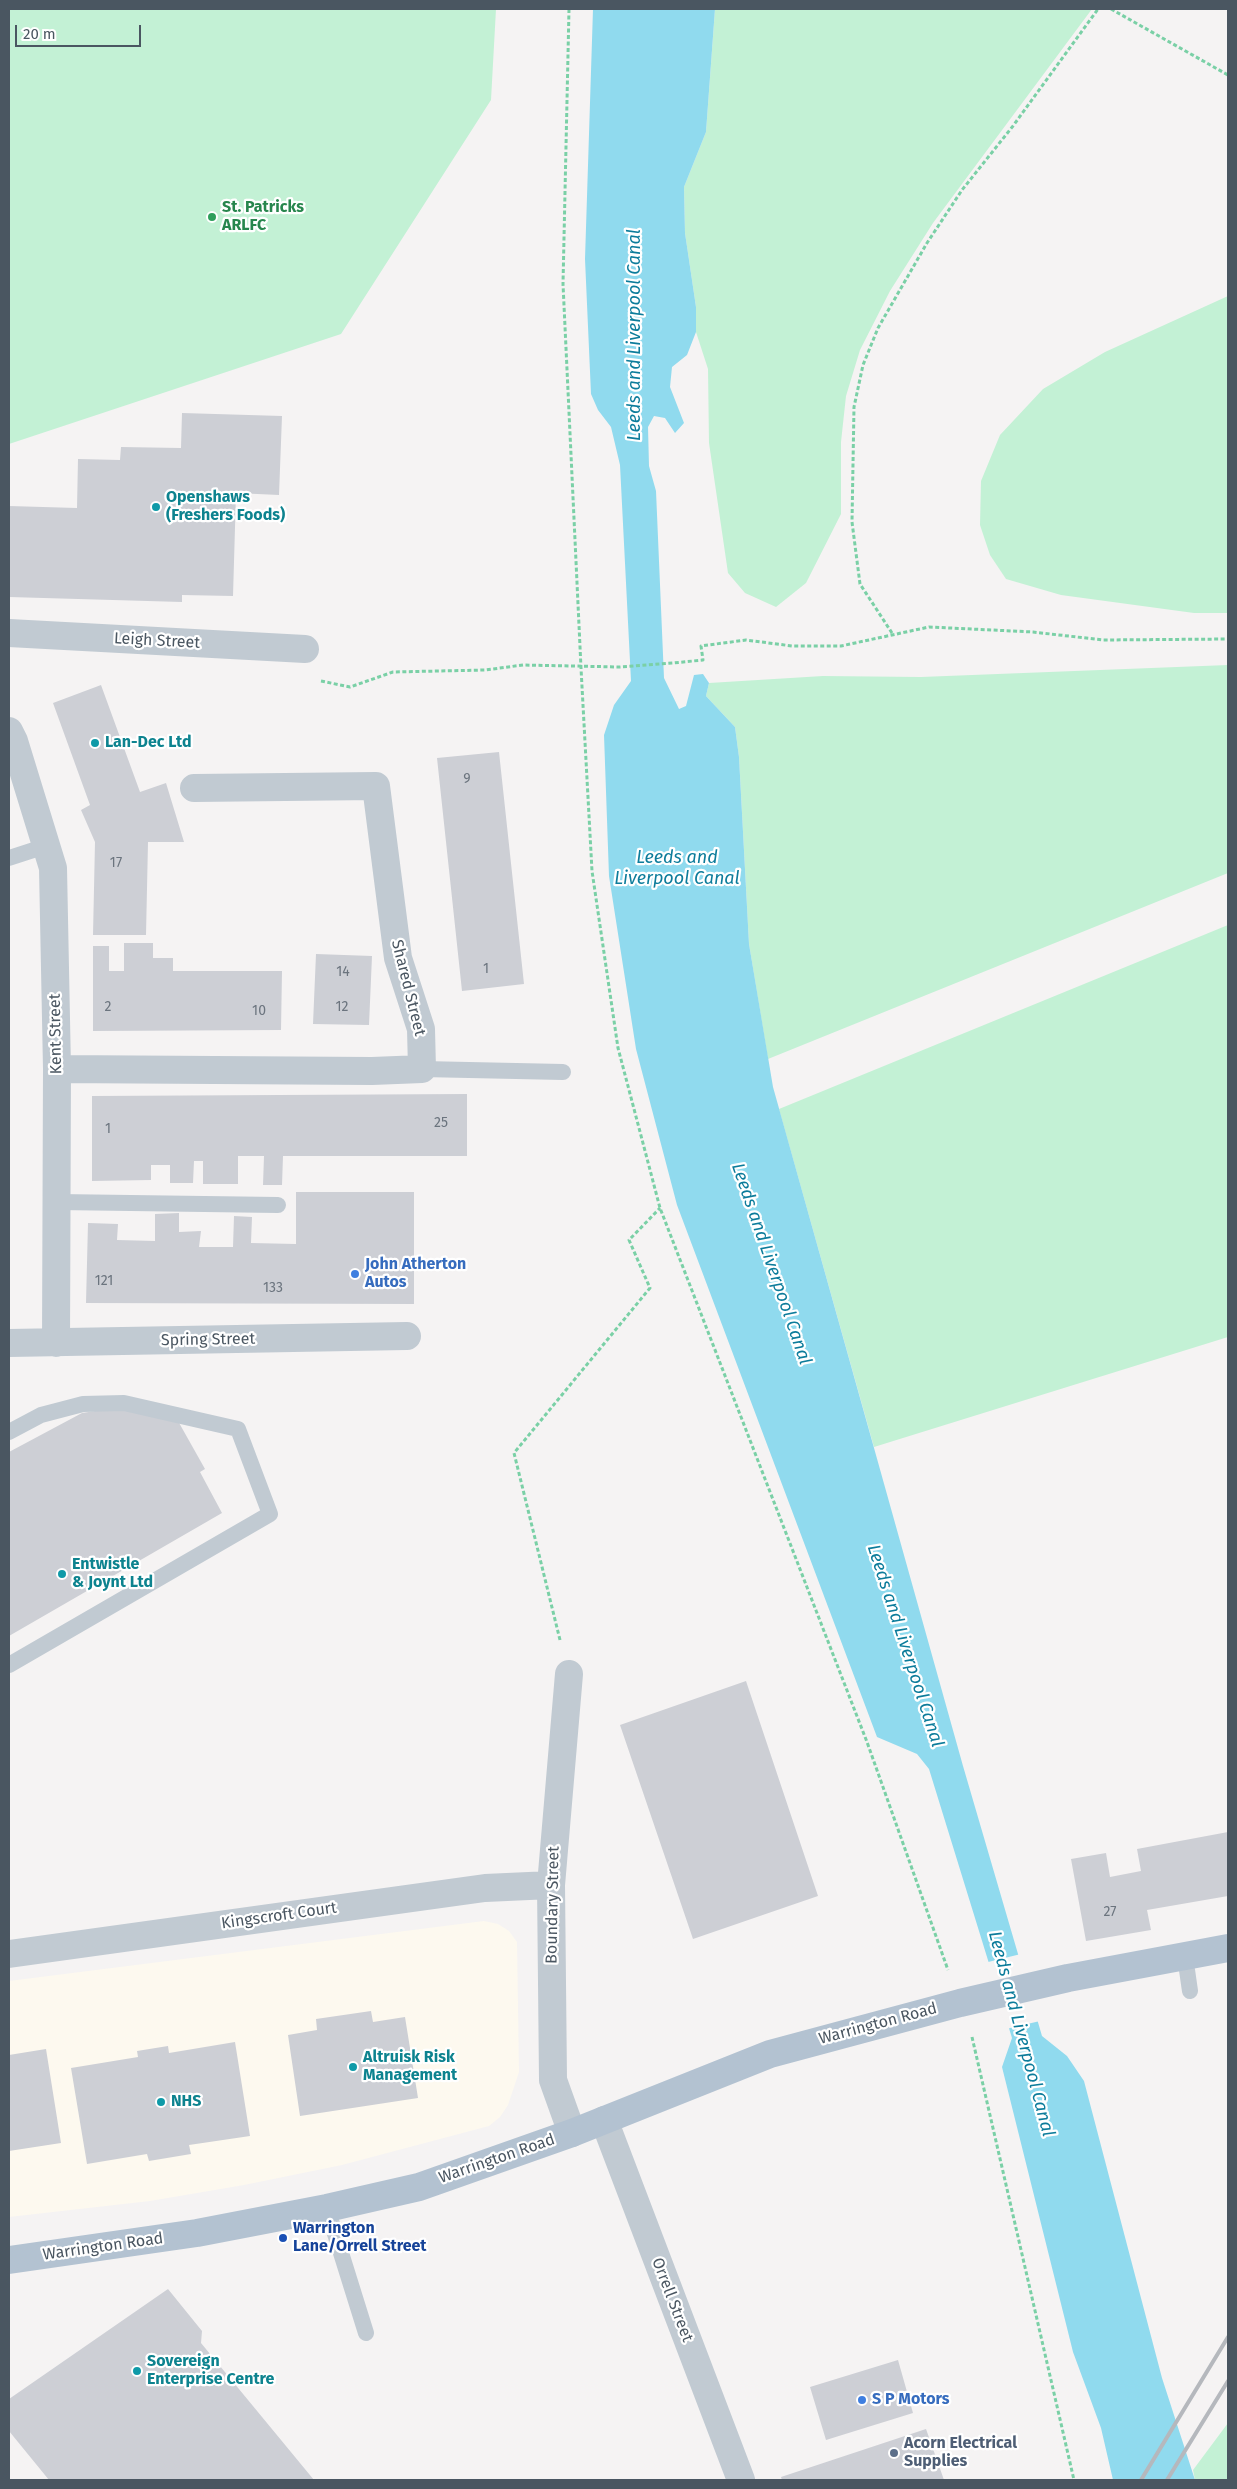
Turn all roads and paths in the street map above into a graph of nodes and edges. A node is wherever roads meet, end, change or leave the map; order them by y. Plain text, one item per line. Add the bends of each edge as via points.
1 (569, 9) edge
2 (1098, 9) edge
3 (1111, 9) edge
4 (1228, 75) edge
5 (9, 633) edge
6 (892, 634) junction
7 (1228, 639) edge
8 (306, 649) joint
9 (581, 668) junction
10 (9, 731) edge
11 (194, 788) dead end
12 (46, 846) junction
13 (9, 858) edge
14 (57, 1069) junction
15 (422, 1069) junction
16 (563, 1072) dead end
17 (57, 1202) junction
18 (278, 1205) dead end
19 (660, 1208) junction
20 (406, 1336) dead end
21 (9, 1343) edge
22 (56, 1343) junction
23 (9, 1432) edge
24 (9, 1665) edge
25 (569, 1674) joint
26 (551, 1885) junction
27 (1228, 1948) edge
28 (9, 1954) edge
29 (1185, 1956) junction
30 (1190, 1990) dead end
31 (965, 2001) junction
32 (604, 2120) junction
33 (572, 2133) junction
34 (327, 2208) junction
35 (9, 2260) edge
36 (366, 2333) dead end
37 (741, 2480) edge
38 (1074, 2480) edge

1 - 9 path via 563,284
2 - 6 path via 952,205 896,293 863,366 854,407 852,522 860,584
3 - 4 path
5 - 8 street, Leigh Street
6 - 7 path via 929,627 1033,632 1103,640
6 - 9 path via 841,646 792,646 746,640 701,646 703,660
8 - 9 path via 322,682 350,687 393,672 485,670 523,665
9 - 19 path via 592,871 618,1048
10 - 12 street, Kent Street
11 - 15 street, Shared Street via 376,786 398,958 421,1029
12 - 13 lane
12 - 14 street, Kent Street via 53,868
14 - 15 street
14 - 17 street, Kent Street
15 - 16 lane
17 - 18 lane
17 - 22 street, Kent Street
19 - 25 path via 630,1240 650,1288 514,1453
19 - 31 path
20 - 22 street, Spring Street
21 - 22 street, Spring Street
23 - 24 lane via 41,1415 83,1404 124,1403 238,1428 270,1514
25 - 26 street, Boundary Street
26 - 28 street, Kingscroft Court via 476,1889
26 - 33 street, Boundary Street via 553,2080
27 - 29 main road
29 - 30 lane
29 - 31 main road, Warrington Road
31 - 32 main road, Warrington Road via 770,2054
31 - 38 path
32 - 33 main road, Warrington Road
32 - 37 street, Orrell Street
33 - 34 main road, Warrington Road via 419,2186
34 - 35 main road, Warrington Road via 197,2233
34 - 36 lane

